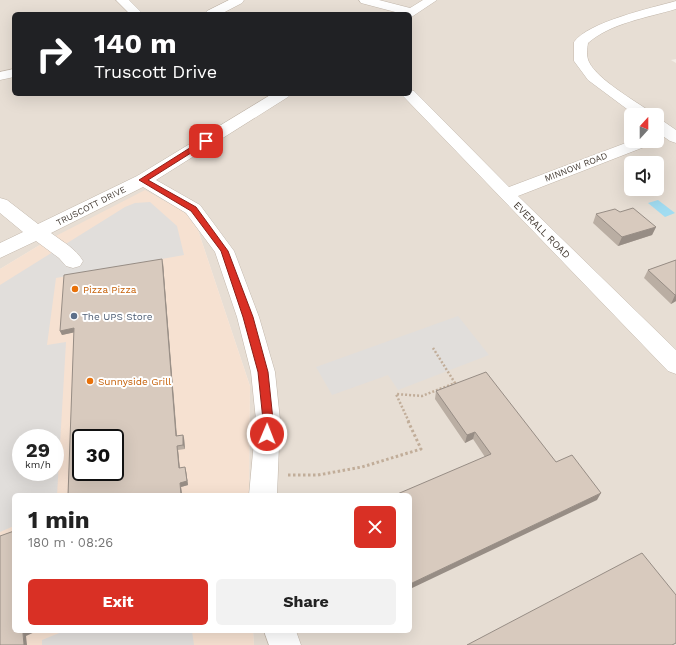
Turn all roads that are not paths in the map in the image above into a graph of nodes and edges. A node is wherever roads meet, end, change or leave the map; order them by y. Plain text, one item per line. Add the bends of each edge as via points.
1 (122, 0) edge
2 (238, 0) edge
3 (365, 0) edge
4 (431, 0) edge
5 (676, 5) edge
6 (135, 12) edge
7 (215, 12) edge
8 (407, 12) edge
9 (412, 12) edge
10 (12, 73) edge
11 (0, 76) edge
12 (280, 96) edge
13 (411, 96) edge
14 (636, 108) edge
15 (628, 148) edge
16 (143, 180) junction
17 (506, 194) junction
18 (0, 204) edge
19 (37, 233) junction
20 (0, 251) edge
21 (73, 260) dead end
22 (676, 365) edge
23 (263, 485) edge
24 (281, 633) edge
25 (285, 645) edge

1 - 6 street
2 - 7 street
3 - 8 street
4 - 9 street
5 - 14 street via 608,25 594,31 581,42 582,63 591,75
10 - 11 street
12 - 16 street, TRUSCOTT DRIVE
13 - 17 street, EVERALL ROAD
15 - 17 street, MINNOW ROAD
16 - 19 street, TRUSCOTT DRIVE
16 - 23 street via 193,209 224,251 248,317 263,372 268,420
17 - 22 street, EVERALL ROAD
18 - 19 street
19 - 20 street, TRUSCOTT DRIVE
19 - 21 street
24 - 25 street

